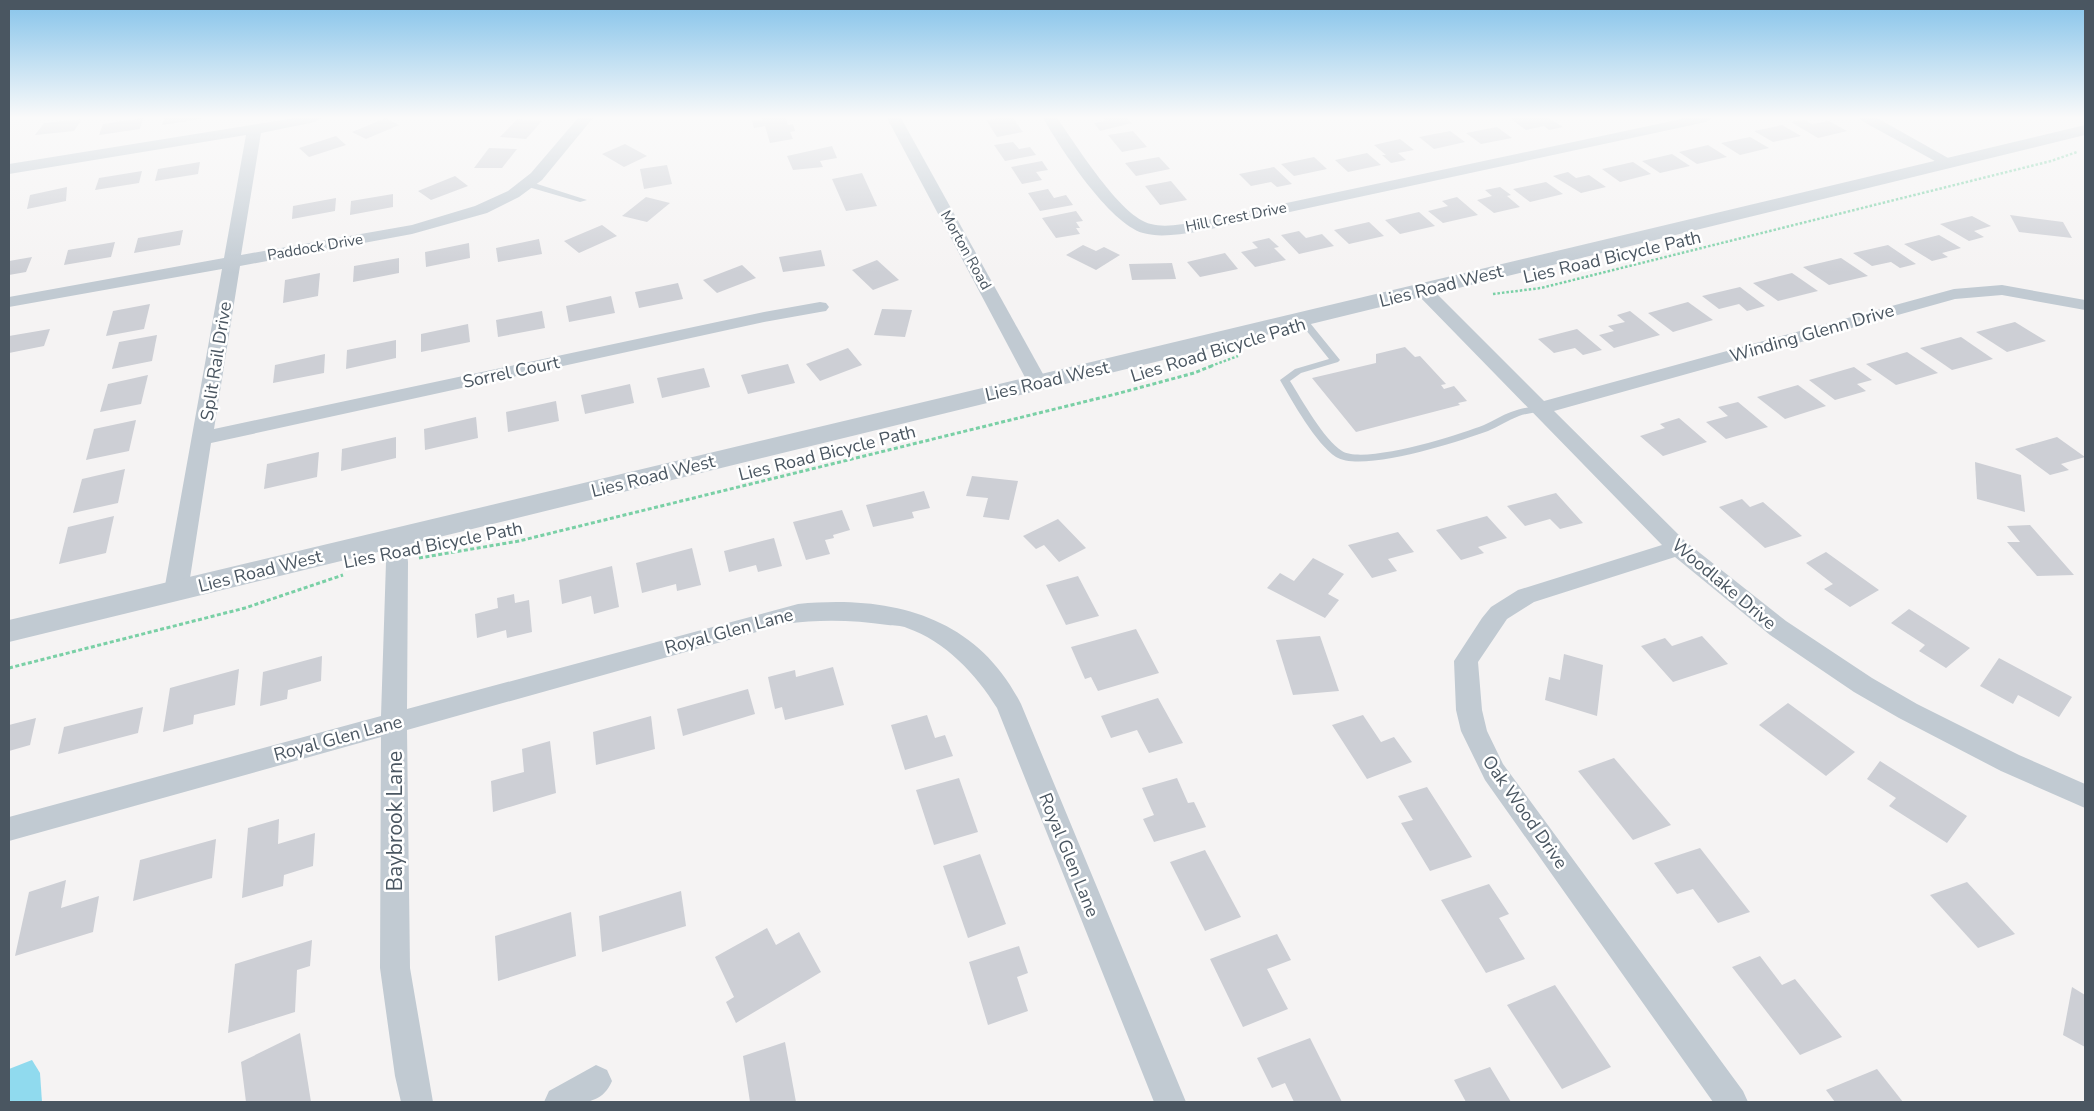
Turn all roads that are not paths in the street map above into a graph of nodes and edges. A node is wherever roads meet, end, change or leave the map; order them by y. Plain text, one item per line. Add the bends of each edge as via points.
1 (247, 170) edge
2 (540, 170) edge
3 (922, 170) edge
4 (1089, 170) edge
5 (1464, 170) edge
6 (1921, 170) edge
7 (528, 184) junction
8 (583, 200) dead end
9 (231, 262) junction
10 (1423, 290) junction
11 (9, 302) edge
12 (2085, 306) edge
13 (820, 307) dead end
14 (1303, 320) junction
15 (1038, 383) junction
16 (1541, 408) junction
17 (203, 438) junction
18 (1678, 548) junction
19 (395, 550) junction
20 (176, 591) junction
21 (9, 632) edge
22 (394, 722) junction
23 (2085, 796) edge
24 (9, 829) edge
25 (596, 1080) dead end
26 (417, 1102) edge
27 (560, 1102) edge
28 (1170, 1102) edge
29 (1732, 1102) edge

1 - 9 street, Split Rail Drive
2 - 7 street, Paddock Drive
3 - 15 street, Morton Road
4 - 5 street, Hill Crest Drive via 1122,214 1146,228 1173,229 1197,227
6 - 10 street, Lies Road West
7 - 8 lane
7 - 9 street, Paddock Drive via 487,206 427,226
9 - 11 street, Paddock Drive
9 - 17 street, Split Rail Drive
10 - 14 street, Lies Road West
10 - 16 street, Woodlake Drive
12 - 16 street, Winding Glenn Drive via 2022,292 1961,292
13 - 17 street, Sorrel Court
14 - 15 street, Lies Road West
14 - 16 lane via 1335,360 1298,371 1285,380 1330,446 1342,456 1363,460 1406,451
15 - 19 street, Lies Road West
16 - 18 street, Woodlake Drive
17 - 20 street, Split Rail Drive
18 - 23 street, Woodlake Drive via 1778,628 1863,685 1955,736
18 - 29 street, Oak Wood Drive via 1546,588 1510,604 1490,624 1466,661 1469,710 1474,731 1494,772
19 - 20 street, Lies Road West
19 - 22 street, Baybrook Lane
20 - 21 street, Lies Road West
22 - 24 street, Royal Glen Lane
22 - 26 street, Baybrook Lane via 395,968
22 - 28 street, Royal Glen Lane via 785,615 834,610 914,620 963,650 979,664 1008,704
25 - 27 street

